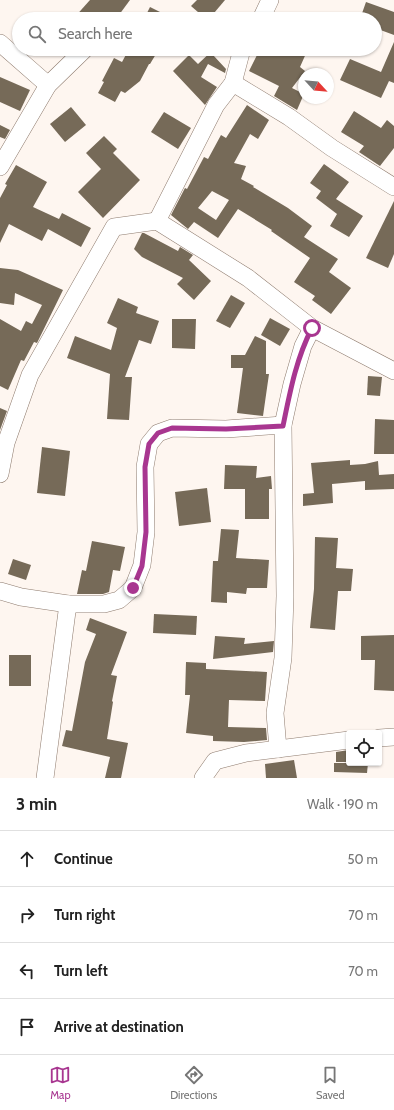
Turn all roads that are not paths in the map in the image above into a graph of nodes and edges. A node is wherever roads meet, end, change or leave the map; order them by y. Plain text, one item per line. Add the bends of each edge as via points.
1 (270, 0) edge
2 (264, 12) edge
3 (0, 42) edge
4 (12, 52) edge
5 (16, 56) edge
6 (78, 56) edge
7 (240, 56) edge
8 (232, 82) junction
9 (48, 84) junction
10 (0, 167) edge
11 (393, 182) edge
12 (157, 221) junction
13 (312, 328) junction
14 (394, 370) edge
15 (283, 426) junction
16 (0, 474) edge
17 (0, 591) edge
18 (68, 604) junction
19 (394, 737) edge
20 (382, 738) edge
21 (346, 740) edge
22 (278, 749) junction
23 (45, 778) edge
24 (204, 778) edge

1 - 2 street
3 - 4 street
5 - 9 street
6 - 9 street
7 - 8 street
8 - 11 street via 290,117 332,148
8 - 12 street via 216,105
9 - 10 street
12 - 13 street via 248,278
12 - 16 street via 114,227 30,375 6,443
13 - 14 street
13 - 15 street via 303,346
15 - 18 street via 172,428 158,433 149,444 145,467 146,532 142,566 133,588 119,600 104,604
15 - 22 street via 285,596 283,658 275,713
17 - 18 street
18 - 23 street
19 - 20 street
21 - 22 street
22 - 24 street via 246,753 215,761

